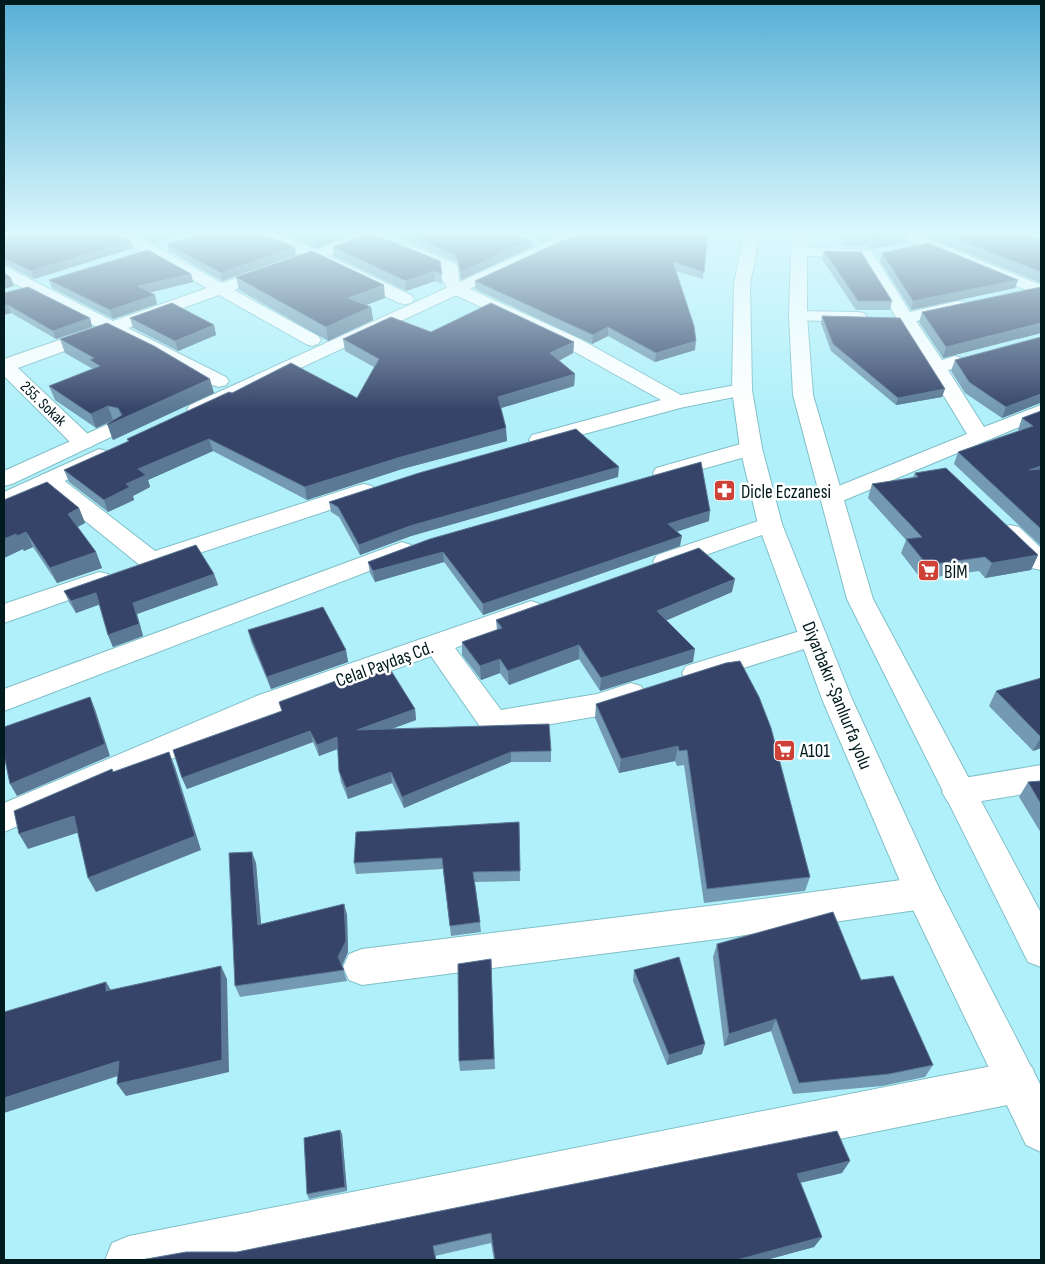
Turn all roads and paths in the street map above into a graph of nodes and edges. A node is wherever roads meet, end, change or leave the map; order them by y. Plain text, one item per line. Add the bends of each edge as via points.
1 (16, 292) edge
2 (42, 292) edge
3 (214, 292) edge
4 (227, 292) edge
5 (391, 292) edge
6 (427, 292) edge
7 (437, 292) edge
8 (469, 292) edge
9 (742, 292) edge
10 (799, 292) edge
11 (889, 292) edge
12 (1030, 292) edge
13 (13, 293) edge
14 (1010, 296) edge
15 (405, 299) junction
16 (972, 304) edge
17 (798, 316) junction
18 (905, 318) junction
19 (113, 328) junction
20 (312, 340) junction
21 (975, 357) edge
22 (4, 366) edge
23 (937, 367) junction
24 (219, 381) junction
25 (742, 390) junction
26 (185, 396) edge
27 (678, 402) junction
28 (159, 408) edge
29 (1041, 411) edge
30 (178, 418) edge
31 (979, 437) junction
32 (84, 442) junction
33 (516, 446) edge
34 (116, 447) edge
35 (751, 448) junction
36 (4, 478) edge
37 (49, 480) junction
38 (638, 481) edge
39 (383, 485) edge
40 (832, 497) junction
41 (4, 501) edge
42 (993, 516) edge
43 (770, 524) junction
44 (420, 543) edge
45 (151, 561) junction
46 (1041, 562) edge
47 (640, 570) edge
48 (557, 600) edge
49 (4, 614) edge
50 (813, 636) junction
51 (437, 644) junction
52 (4, 700) edge
53 (1041, 778) edge
54 (958, 792) junction
55 (4, 818) edge
56 (923, 893) junction
57 (1041, 950) edge
58 (362, 967) dead end
59 (1017, 1082) junction
60 (1041, 1130) edge
61 (129, 1260) edge

1 - 13 main road
2 - 19 main road
3 - 19 main road
4 - 20 main road
5 - 15 main road
6 - 15 main road
7 - 30 main road
8 - 27 main road via 573,343
9 - 25 main road, Diyarbakır-Şanlıurfa yolu
10 - 17 main road
11 - 18 main road
12 - 14 main road
15 - 20 main road
16 - 18 main road
17 - 18 main road
17 - 40 main road via 803,395
18 - 23 main road
19 - 22 main road
19 - 24 main road
20 - 24 main road
21 - 23 main road
22 - 32 main road, 255. Sokak
23 - 31 main road
24 - 26 main road
25 - 27 main road
25 - 35 main road, Diyarbakır-Şanlıurfa yolu
27 - 33 main road
28 - 32 main road
29 - 31 main road
31 - 40 main road via 937,464
32 - 36 main road
34 - 37 main road
35 - 38 main road
35 - 43 main road, Diyarbakır-Şanlıurfa yolu
37 - 41 main road
37 - 45 main road
39 - 45 main road
40 - 54 main road via 860,599
42 - 46 main road
43 - 47 main road
43 - 50 main road, Diyarbakır-Şanlıurfa yolu
44 - 52 main road
45 - 49 main road
48 - 51 main road, Celal Paydaş Cd.
50 - 51 main road via 598,705 494,723
50 - 56 main road, Diyarbakır-Şanlıurfa yolu via 837,699
51 - 55 main road, Celal Paydaş Cd. via 270,703
53 - 54 main road
54 - 57 main road
56 - 58 main road
56 - 59 main road, Diyarbakır-Şanlıurfa yolu
59 - 60 main road, Diyarbakır-Şanlıurfa yolu
59 - 61 main road

